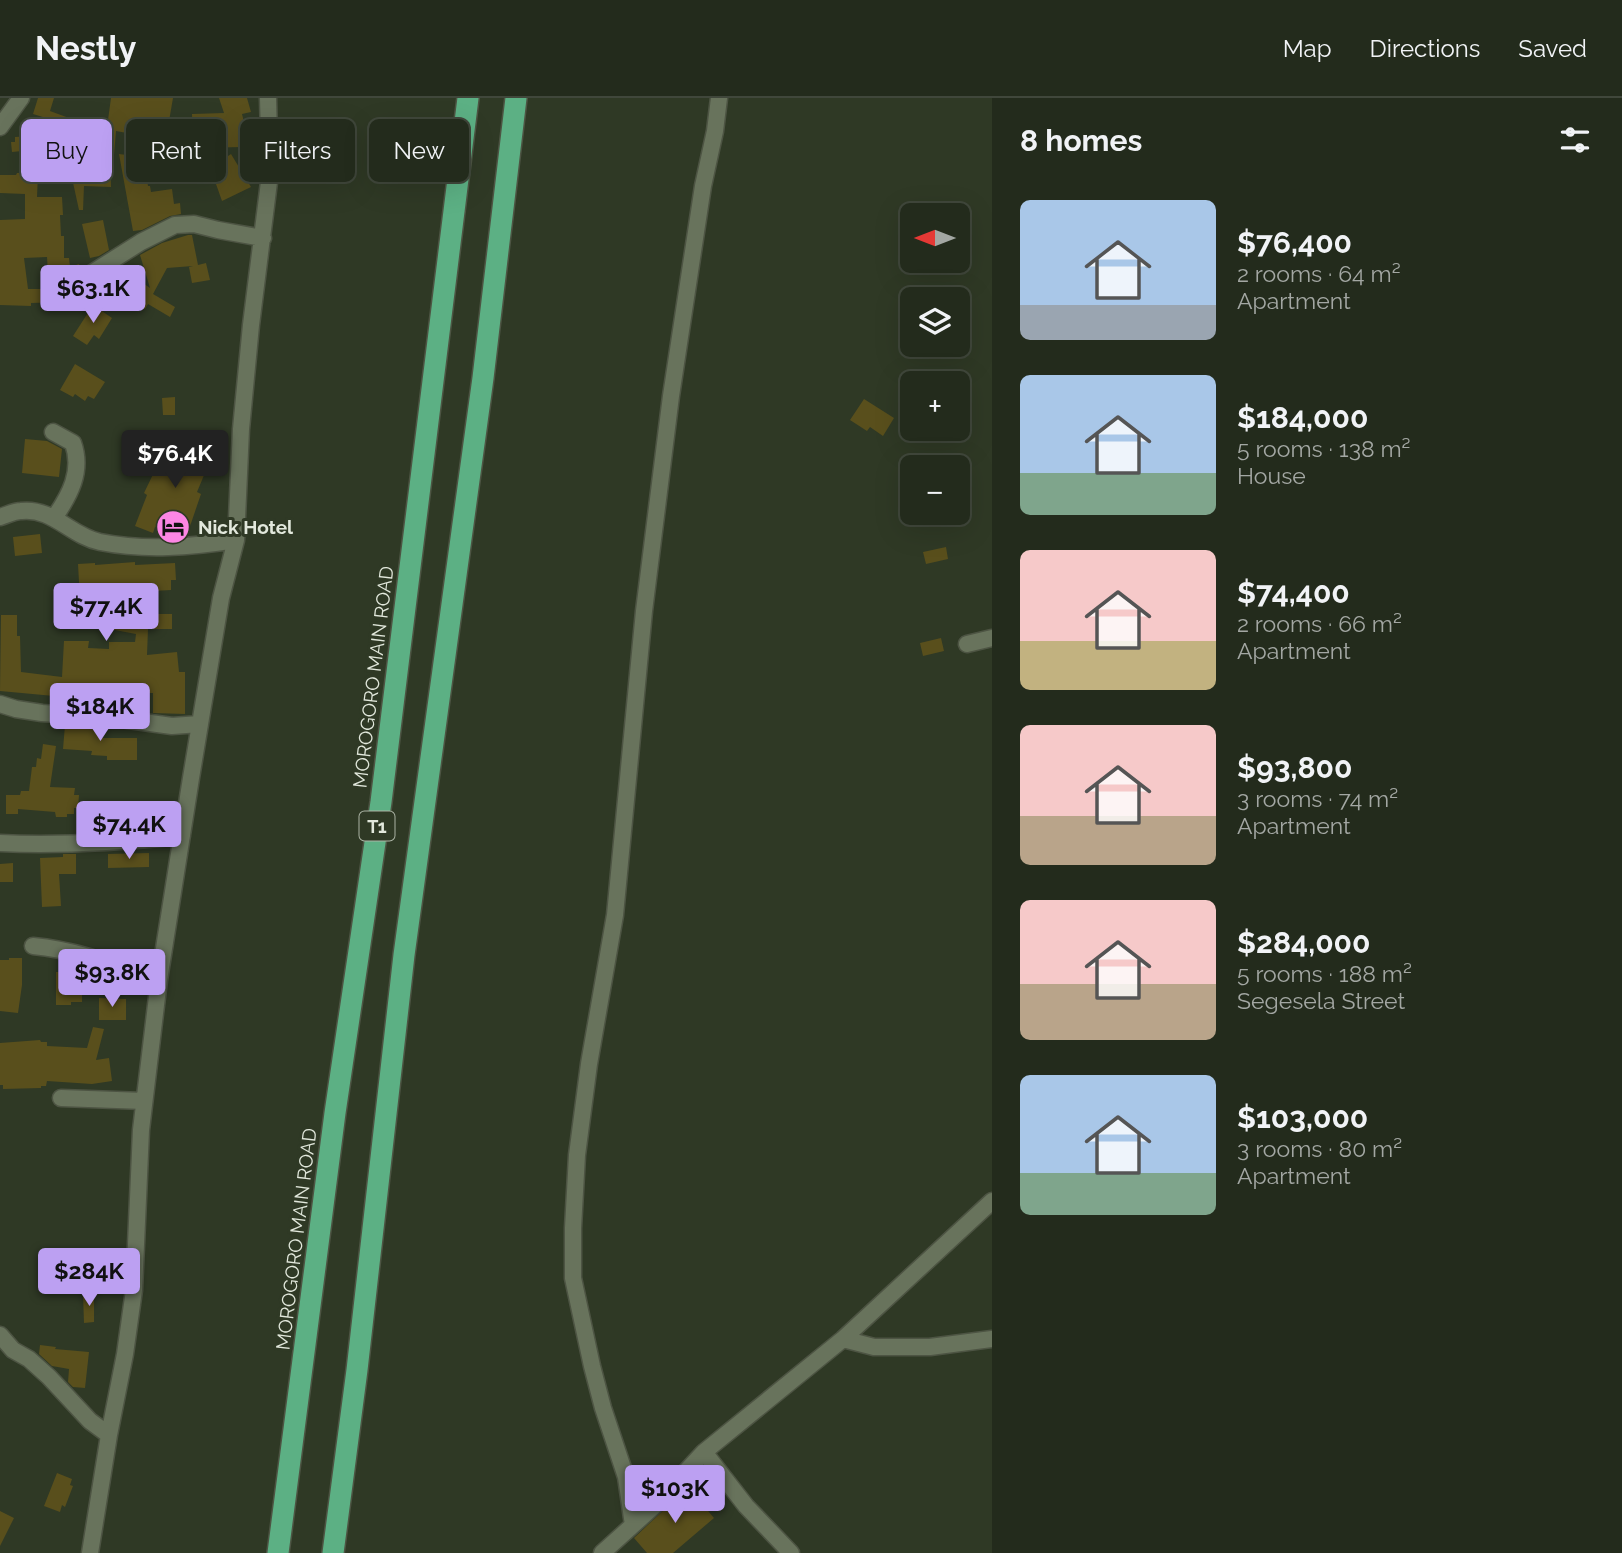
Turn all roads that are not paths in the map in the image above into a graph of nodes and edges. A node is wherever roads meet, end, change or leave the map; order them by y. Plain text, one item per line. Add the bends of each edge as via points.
1 (21, 98) edge
2 (268, 98) edge
3 (468, 98) edge
4 (516, 98) edge
5 (719, 98) edge
6 (0, 127) edge
7 (262, 238) junction
8 (92, 274) dead end
9 (53, 432) dead end
10 (0, 517) edge
11 (54, 518) junction
12 (236, 540) junction
13 (992, 638) edge
14 (967, 643) dead end
15 (0, 704) edge
16 (200, 724) junction
17 (182, 836) junction
18 (0, 843) edge
19 (33, 946) dead end
20 (159, 980) junction
21 (61, 1098) dead end
22 (144, 1101) junction
23 (992, 1201) edge
24 (0, 1335) edge
25 (844, 1339) junction
26 (992, 1339) edge
27 (109, 1435) junction
28 (704, 1452) junction
29 (634, 1525) junction
30 (90, 1553) edge
31 (278, 1553) edge
32 (333, 1553) edge
33 (602, 1553) edge
34 (791, 1553) edge

1 - 6 street
2 - 7 street via 270,174
3 - 31 highway, MOROGORO MAIN ROAD / T1 via 381,802
4 - 32 highway, T1 via 404,955
5 - 29 street via 670,400 641,635 615,915 577,1155 573,1278 594,1377 626,1477
7 - 8 street via 194,224 175,225
7 - 12 street via 241,429
9 - 11 street via 73,443 77,470
10 - 11 street via 20,510 40,511
11 - 12 street via 85,538 127,546 186,548
12 - 16 street via 221,598
13 - 14 street
15 - 16 street via 42,713 172,726
16 - 17 street
17 - 18 street
17 - 20 street
19 - 20 street via 76,952
20 - 22 street
21 - 22 street
22 - 27 street via 134,1290
23 - 25 street
24 - 27 street
25 - 26 street via 874,1347 929,1347
25 - 28 street
27 - 30 street
28 - 29 street
28 - 34 street
29 - 33 street

